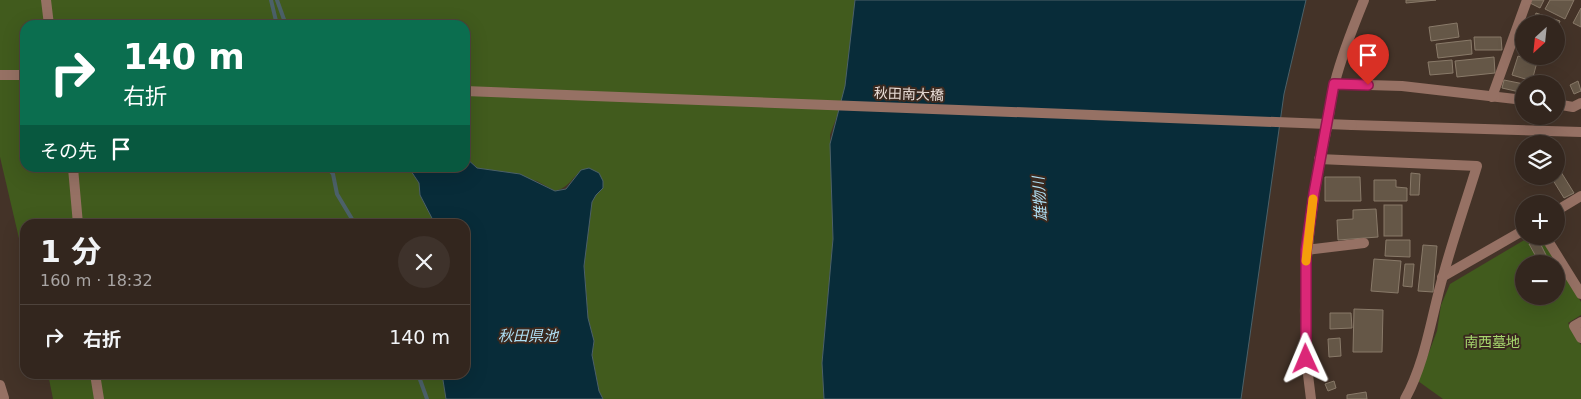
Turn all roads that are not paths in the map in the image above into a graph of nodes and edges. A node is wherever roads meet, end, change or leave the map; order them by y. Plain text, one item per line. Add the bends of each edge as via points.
1 (46, 0) edge
2 (1364, 0) edge
3 (1527, 0) edge
4 (48, 20) edge
5 (0, 74) edge
6 (20, 75) edge
7 (1334, 84) junction
8 (470, 92) edge
9 (1492, 96) junction
10 (1515, 99) edge
11 (1581, 103) edge
12 (1565, 106) edge
13 (1581, 132) edge
14 (1319, 159) junction
15 (73, 172) edge
16 (1581, 196) edge
17 (1565, 205) edge
18 (78, 219) edge
19 (1515, 235) edge
20 (1364, 243) dead end
21 (1551, 245) edge
22 (1306, 250) junction
23 (1442, 278) junction
24 (1581, 294) edge
25 (1581, 322) edge
26 (1581, 338) edge
27 (96, 379) edge
28 (0, 385) edge
29 (3, 397) edge
30 (99, 399) edge
31 (1311, 399) edge
32 (1405, 399) edge

1 - 4 street
2 - 7 street
3 - 9 street
5 - 6 street
7 - 9 street via 1402,86
7 - 14 street
8 - 13 street, 秋田南大橋, bridge
9 - 10 street
11 - 12 street via 1573,107
14 - 22 street
14 - 23 street via 1477,166
15 - 18 street
16 - 17 street
19 - 23 street
20 - 22 street
21 - 24 street
22 - 31 street via 1306,359
23 - 32 street via 1417,377
25 - 26 street via 1574,326
27 - 30 street
28 - 29 street

